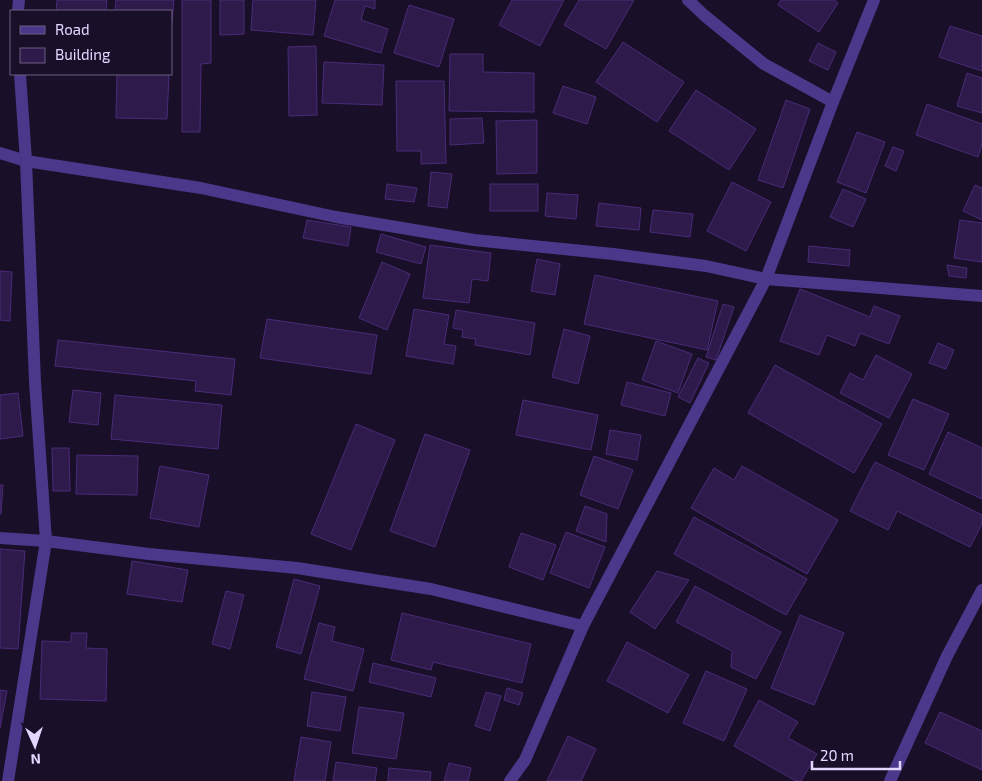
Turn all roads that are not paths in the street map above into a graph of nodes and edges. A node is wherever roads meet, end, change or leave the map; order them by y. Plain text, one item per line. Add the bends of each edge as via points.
1 (688, 0) edge
2 (874, 0) edge
3 (20, 75) edge
4 (833, 102) junction
5 (0, 153) edge
6 (26, 161) junction
7 (766, 279) junction
8 (982, 296) edge
9 (0, 538) edge
10 (46, 541) junction
11 (982, 590) edge
12 (583, 626) junction
13 (8, 781) edge
14 (510, 781) edge
15 (890, 781) edge

1 - 4 street via 764,64
2 - 4 street
3 - 6 street
4 - 7 street
5 - 6 street
6 - 7 street via 201,188 336,217 474,240 697,265
6 - 10 street via 35,382
7 - 8 street
7 - 12 street
9 - 10 street
10 - 12 street via 296,568 431,589
10 - 13 street
11 - 15 street via 947,656
12 - 14 street via 525,760

